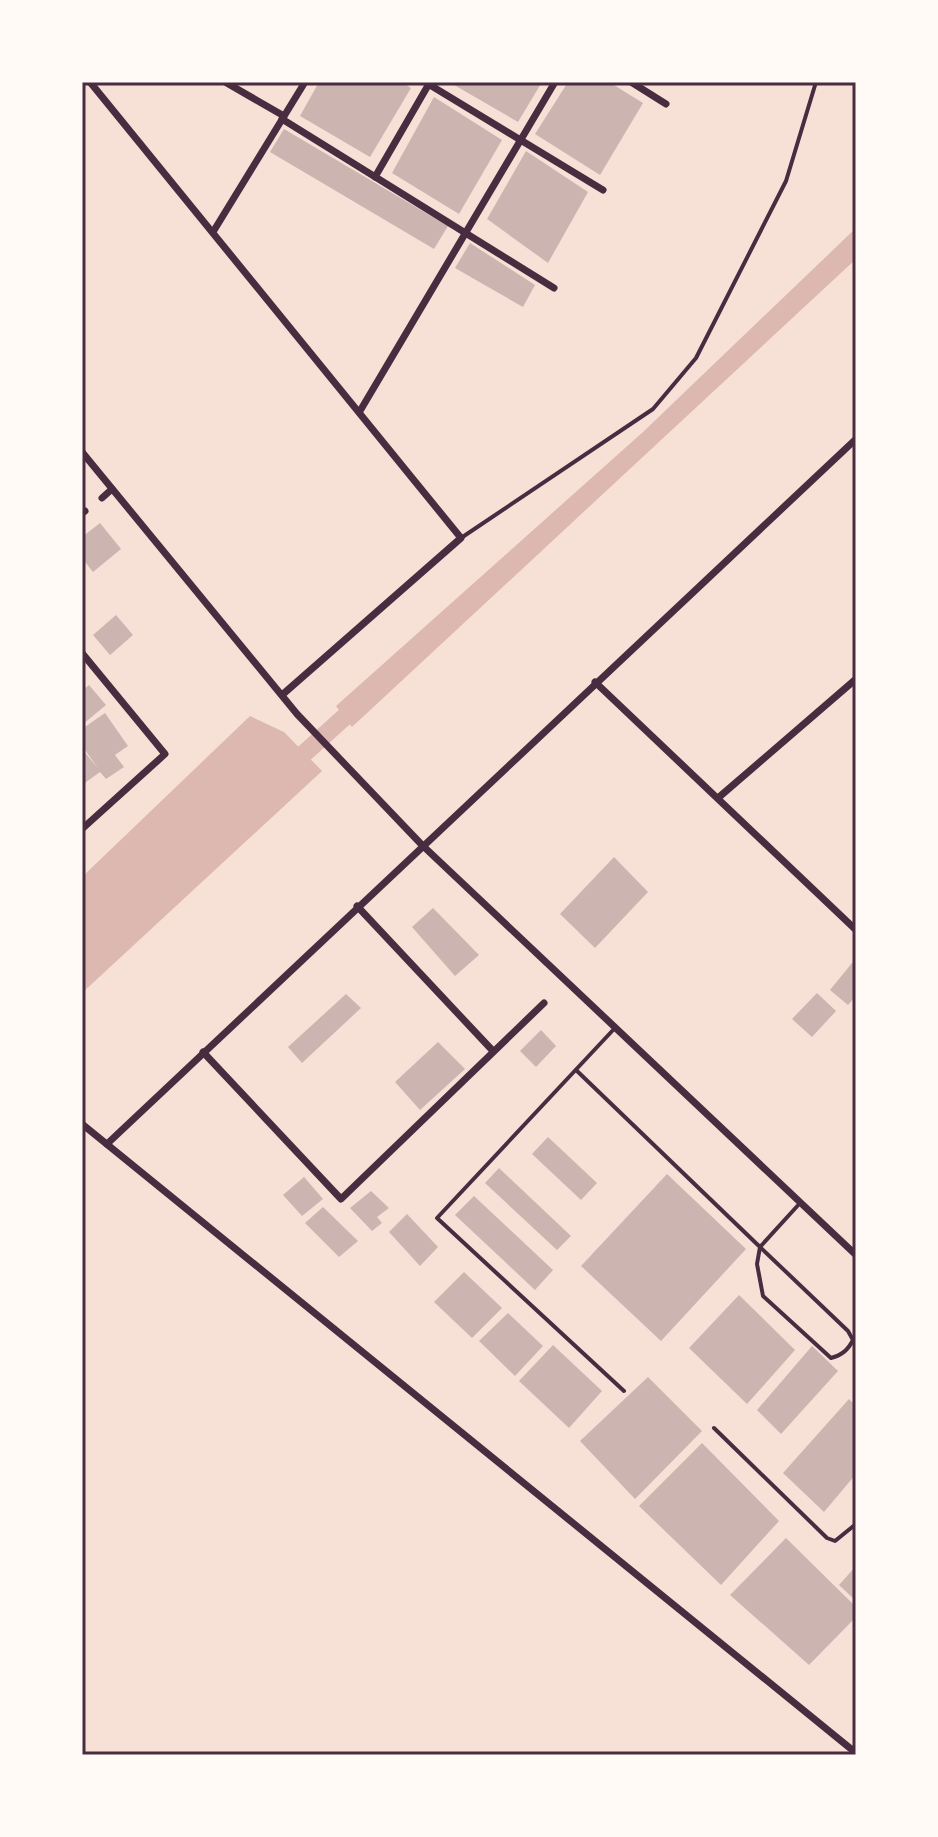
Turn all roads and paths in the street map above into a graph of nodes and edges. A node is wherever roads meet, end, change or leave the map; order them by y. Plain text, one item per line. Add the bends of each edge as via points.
1 (90, 82) edge
2 (225, 82) edge
3 (305, 82) edge
4 (555, 82) edge
5 (631, 82) edge
6 (816, 82) edge
7 (428, 83) edge
8 (666, 104) dead end
9 (283, 117) junction
10 (521, 140) junction
11 (375, 177) junction
12 (603, 190) dead end
13 (213, 232) junction
14 (466, 232) junction
15 (554, 288) dead end
16 (360, 411) junction
17 (856, 439) edge
18 (82, 452) edge
19 (112, 489) junction
20 (102, 498) dead end
21 (461, 538) junction
22 (82, 653) edge
23 (856, 679) edge
24 (595, 682) junction
25 (282, 695) junction
26 (718, 798) junction
27 (82, 829) edge
28 (422, 845) junction
29 (357, 906) junction
30 (856, 930) edge
31 (544, 1003) dead end
32 (615, 1028) junction
33 (493, 1051) junction
34 (203, 1052) junction
35 (576, 1070) junction
36 (82, 1124) edge
37 (107, 1144) junction
38 (801, 1202) junction
39 (760, 1247) junction
40 (856, 1255) edge
41 (624, 1391) dead end
42 (714, 1428) dead end
43 (856, 1524) edge
44 (856, 1753) edge

1 - 13 street
2 - 9 street
3 - 9 street
4 - 10 street
5 - 8 street
6 - 21 lane via 786,181 696,358 653,409
7 - 10 street
7 - 11 street
9 - 11 street
9 - 13 street
10 - 12 street
10 - 14 street
11 - 14 street
13 - 16 street
14 - 15 street
14 - 16 street
16 - 21 street
17 - 24 street
18 - 19 street
19 - 20 street
19 - 25 street
21 - 25 street
22 - 27 street via 165,754
23 - 26 street
24 - 26 street
24 - 28 street
25 - 28 street
26 - 30 street
28 - 29 street
28 - 32 street
29 - 33 street
29 - 34 street
31 - 33 street
32 - 35 lane
32 - 38 street
33 - 34 street via 341,1199
34 - 37 street
35 - 39 lane
35 - 41 lane via 437,1218
36 - 37 street
37 - 44 street
38 - 39 lane
38 - 40 street
39 - 39 lane via 848,1331 853,1340 840,1356 827,1357 763,1296 757,1264
42 - 43 lane via 827,1538 835,1541

